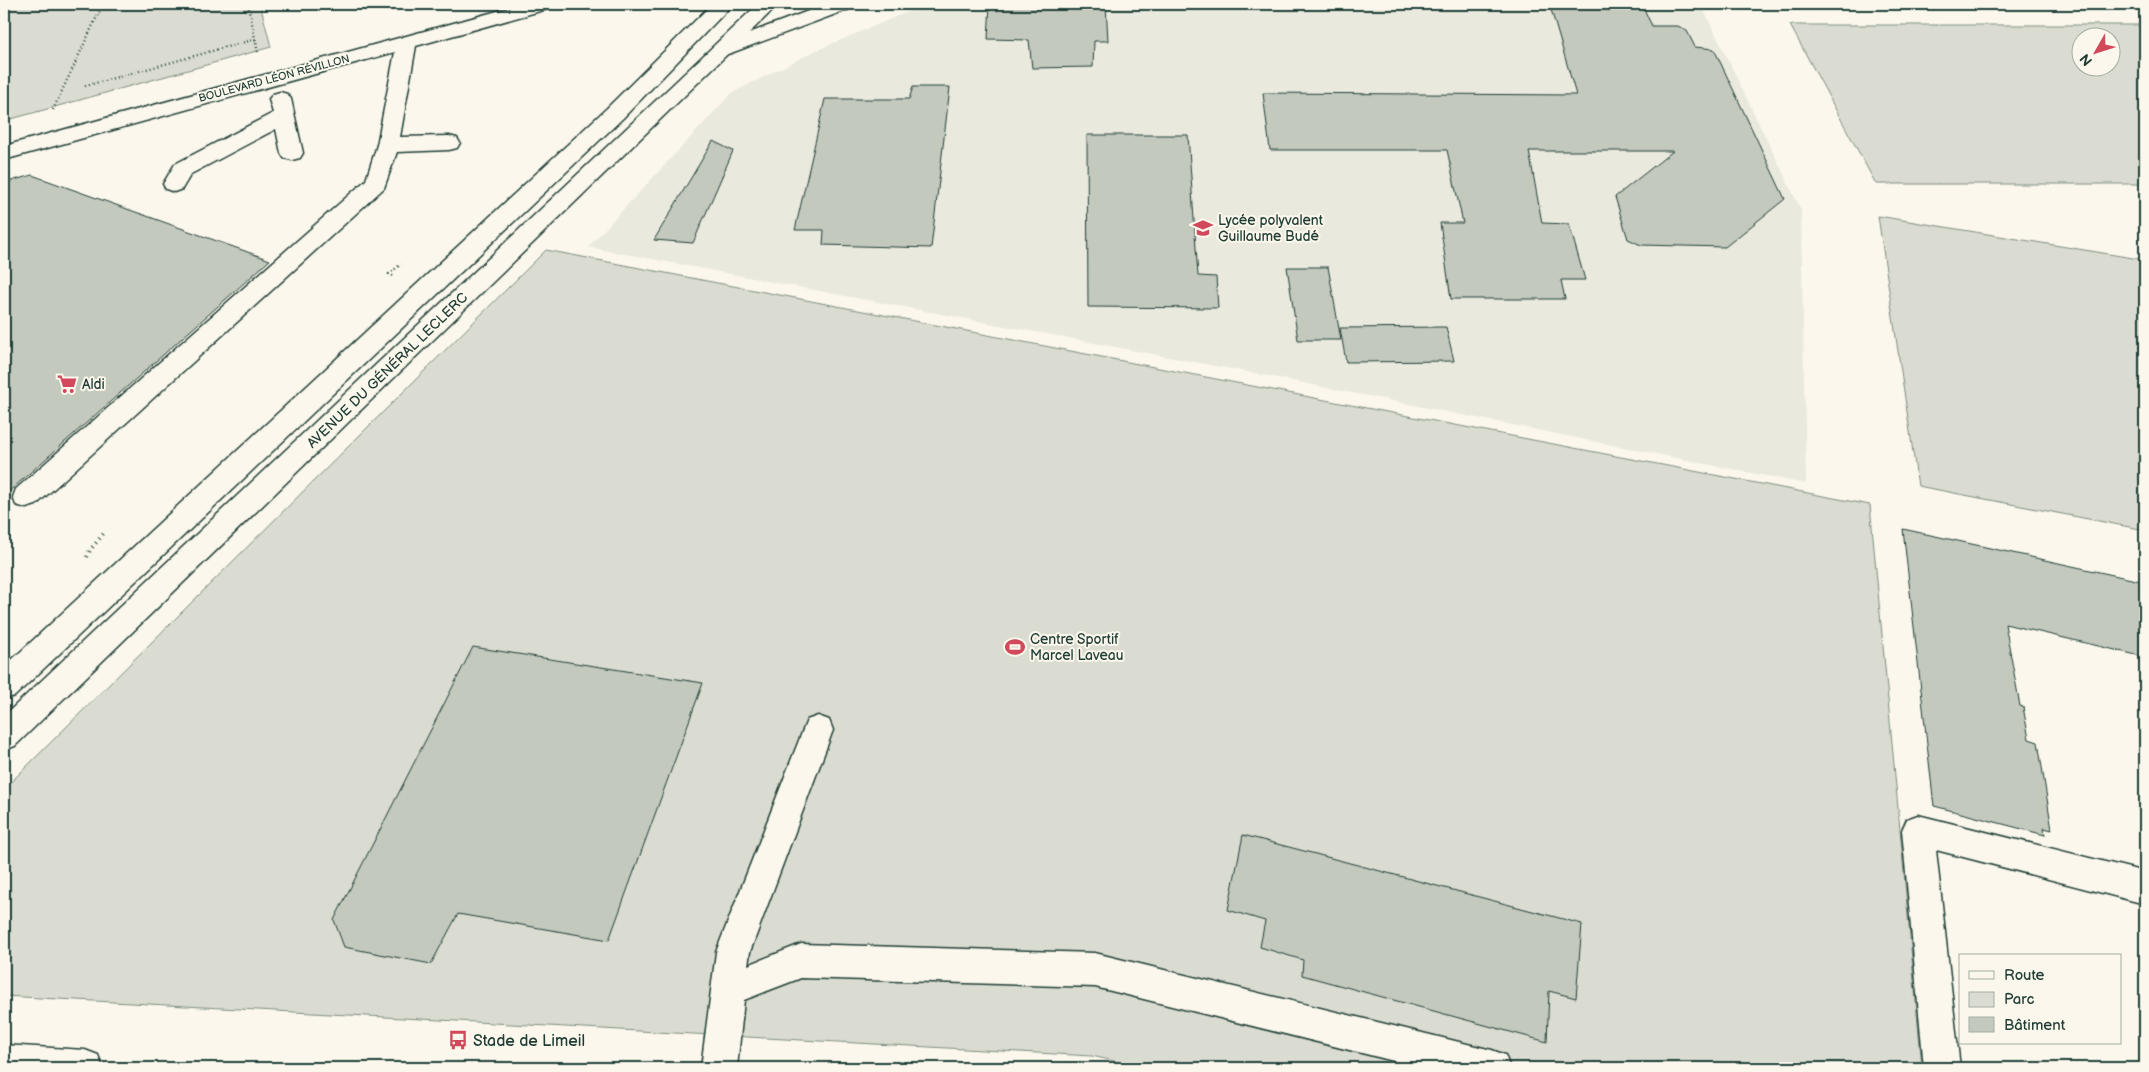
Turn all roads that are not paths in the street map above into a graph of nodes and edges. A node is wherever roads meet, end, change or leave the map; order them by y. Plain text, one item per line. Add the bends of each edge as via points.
1 (544, 4) edge
2 (723, 4) edge
3 (770, 4) edge
4 (845, 4) edge
5 (407, 41) junction
6 (724, 49) junction
7 (270, 79) junction
8 (284, 116) junction
9 (449, 143) dead end
10 (388, 145) junction
11 (4, 153) edge
12 (292, 153) dead end
13 (174, 184) dead end
14 (26, 497) dead end
15 (4, 686) edge
16 (818, 730) dead end
17 (4, 736) edge
18 (2145, 888) edge
19 (730, 989) junction
20 (4, 1063) edge
21 (85, 1068) edge
22 (719, 1068) edge
23 (1492, 1068) edge
24 (1942, 1068) edge

1 - 5 main road, BOULEVARD LÉON RÉVILLON
2 - 15 main road via 614,113
3 - 6 main road, AVENUE DU GÉNÉRAL LECLERC
4 - 6 main road
5 - 7 main road, BOULEVARD LÉON RÉVILLON
5 - 10 main road
6 - 17 main road, AVENUE DU GÉNÉRAL LECLERC
7 - 8 main road
7 - 11 main road, BOULEVARD LÉON RÉVILLON
8 - 12 main road
8 - 13 main road via 183,169
9 - 10 main road
10 - 14 main road via 376,182
16 - 19 main road via 733,952
18 - 24 main road via 1918,830
19 - 22 main road
19 - 23 main road via 801,961 1095,970
20 - 21 main road

